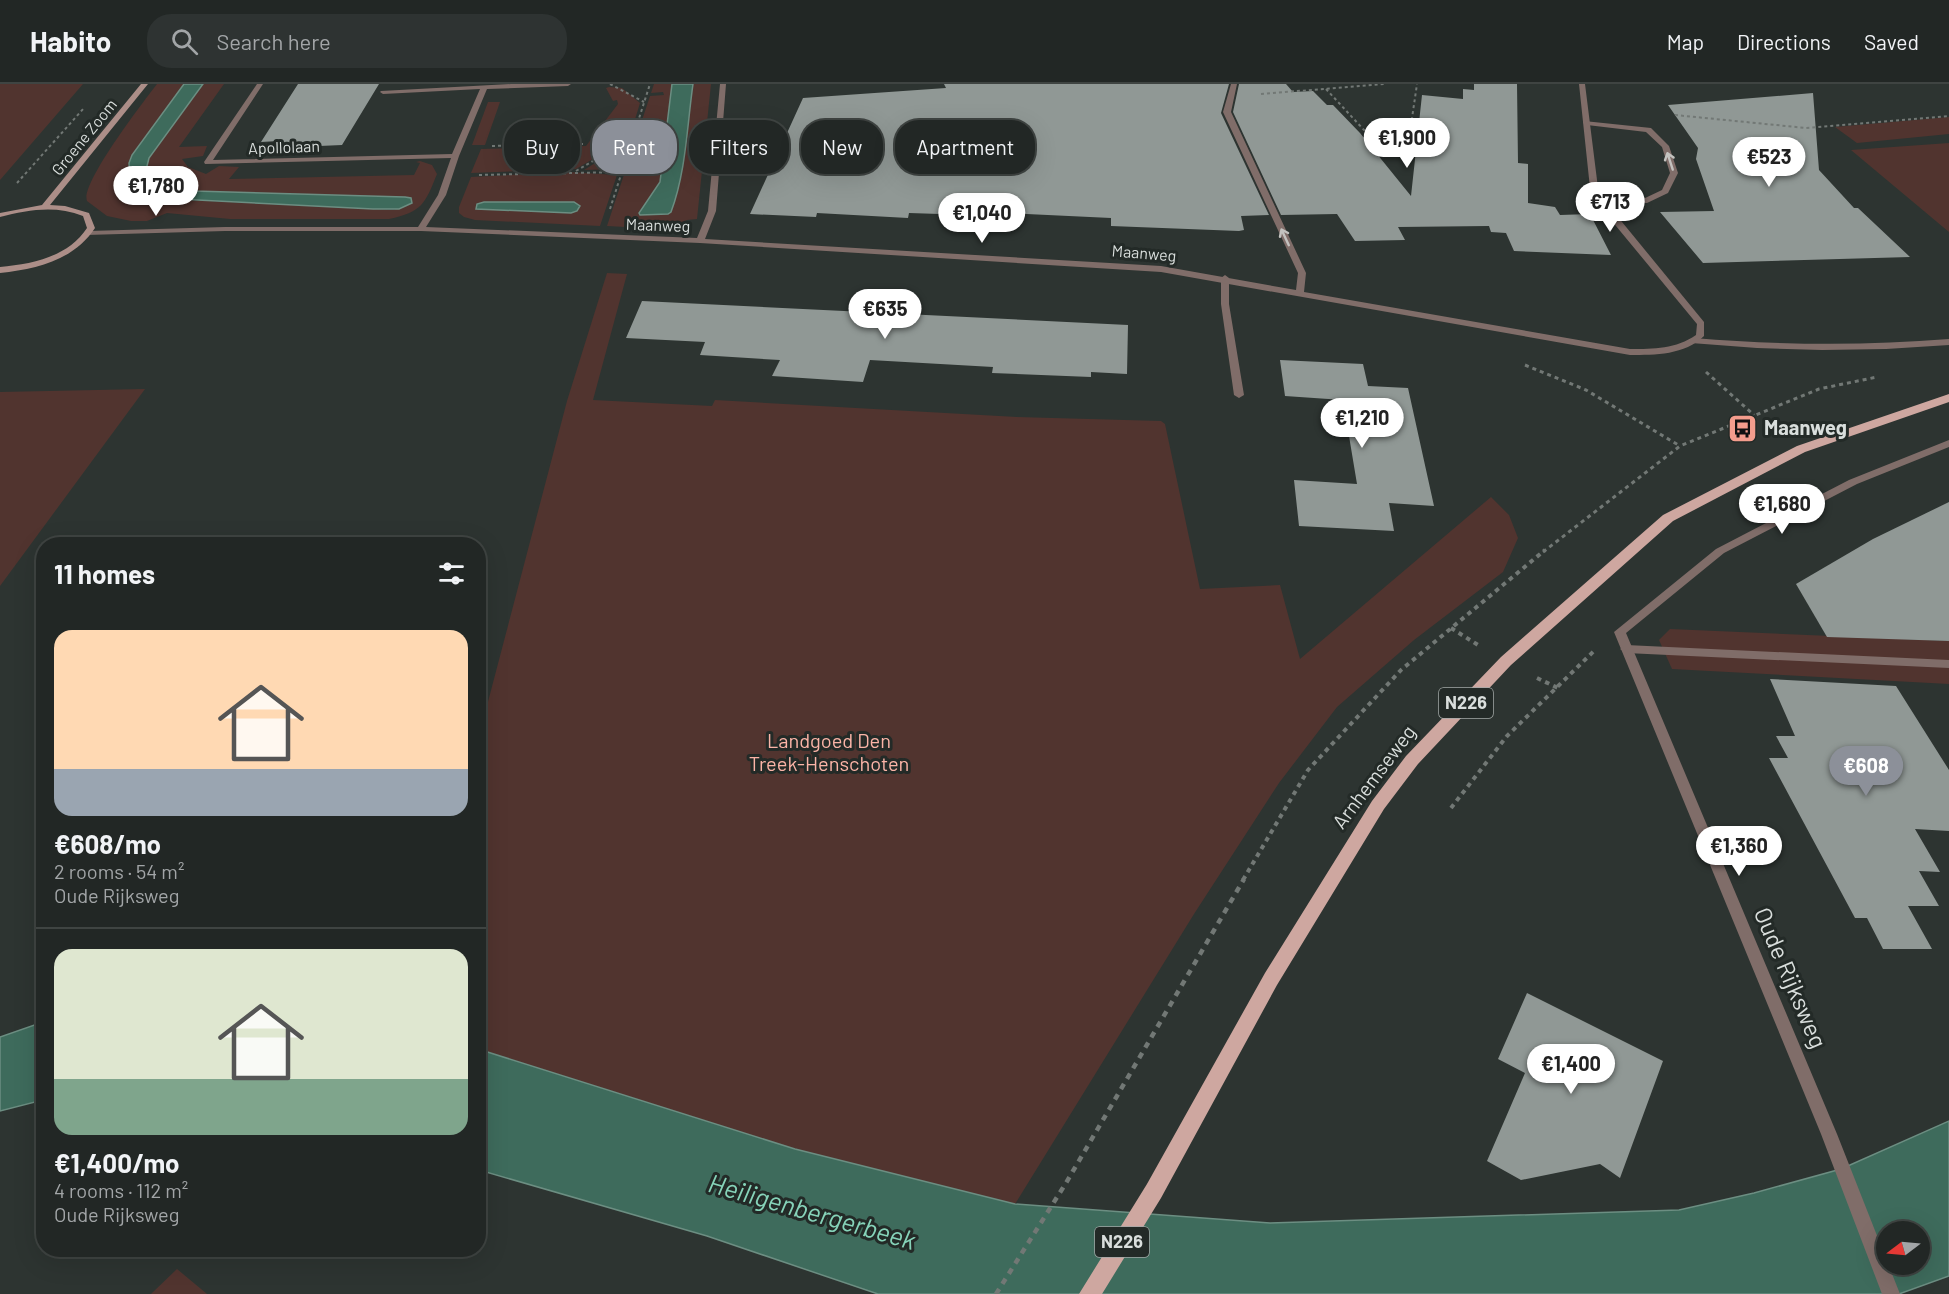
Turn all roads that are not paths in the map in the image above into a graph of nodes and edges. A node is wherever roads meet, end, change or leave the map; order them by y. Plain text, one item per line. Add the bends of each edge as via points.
1 (145, 84) edge
2 (260, 84) edge
3 (568, 84) edge
4 (723, 84) edge
5 (1234, 84) edge
6 (1582, 84) edge
7 (484, 87) junction
8 (383, 92) dead end
9 (1587, 123) junction
10 (455, 156) junction
11 (1600, 201) junction
12 (44, 207) junction
13 (0, 215) edge
14 (422, 229) junction
15 (89, 232) junction
16 (700, 242) junction
17 (0, 270) edge
18 (1226, 278) junction
19 (1300, 292) junction
20 (1694, 342) junction
21 (1949, 342) edge
22 (1239, 396) dead end
23 (1949, 398) edge
24 (1949, 442) edge
25 (1626, 649) junction
26 (1949, 664) edge
27 (1090, 1294) edge
28 (1891, 1294) edge

1 - 12 main road, Groene Zoom
2 - 10 street, Apollolaan via 208,162
3 - 7 street
4 - 16 street via 712,211
19 -> 5 street via 1302,273 1227,112
6 - 9 street
7 - 8 street
7 - 10 street
9 - 11 street via 1594,188
11 -> 9 street via 1644,201 1665,191 1674,173 1665,146 1648,130
10 - 14 street via 442,195
11 - 20 street via 1701,324 1700,336
12 - 13 main road
12 - 15 main road via 86,215 91,223
14 - 15 street, Maanweg
14 - 16 street, Maanweg
15 - 17 main road via 59,255 25,267
16 - 18 street, Maanweg via 1161,269
18 - 19 street, Maanweg
18 - 22 street via 1225,304
19 - 20 street, Maanweg via 1619,351 1658,352
20 - 21 street via 1795,347
23 - 27 main road, Arnhemseweg / N226 via 1801,449 1668,518 1506,661 1412,760 1378,806 1271,979 1154,1191
24 - 25 street, Oude Rijksweg via 1853,482 1720,551 1620,632
25 - 26 street
25 - 28 street, Oude Rijksweg via 1829,1134

